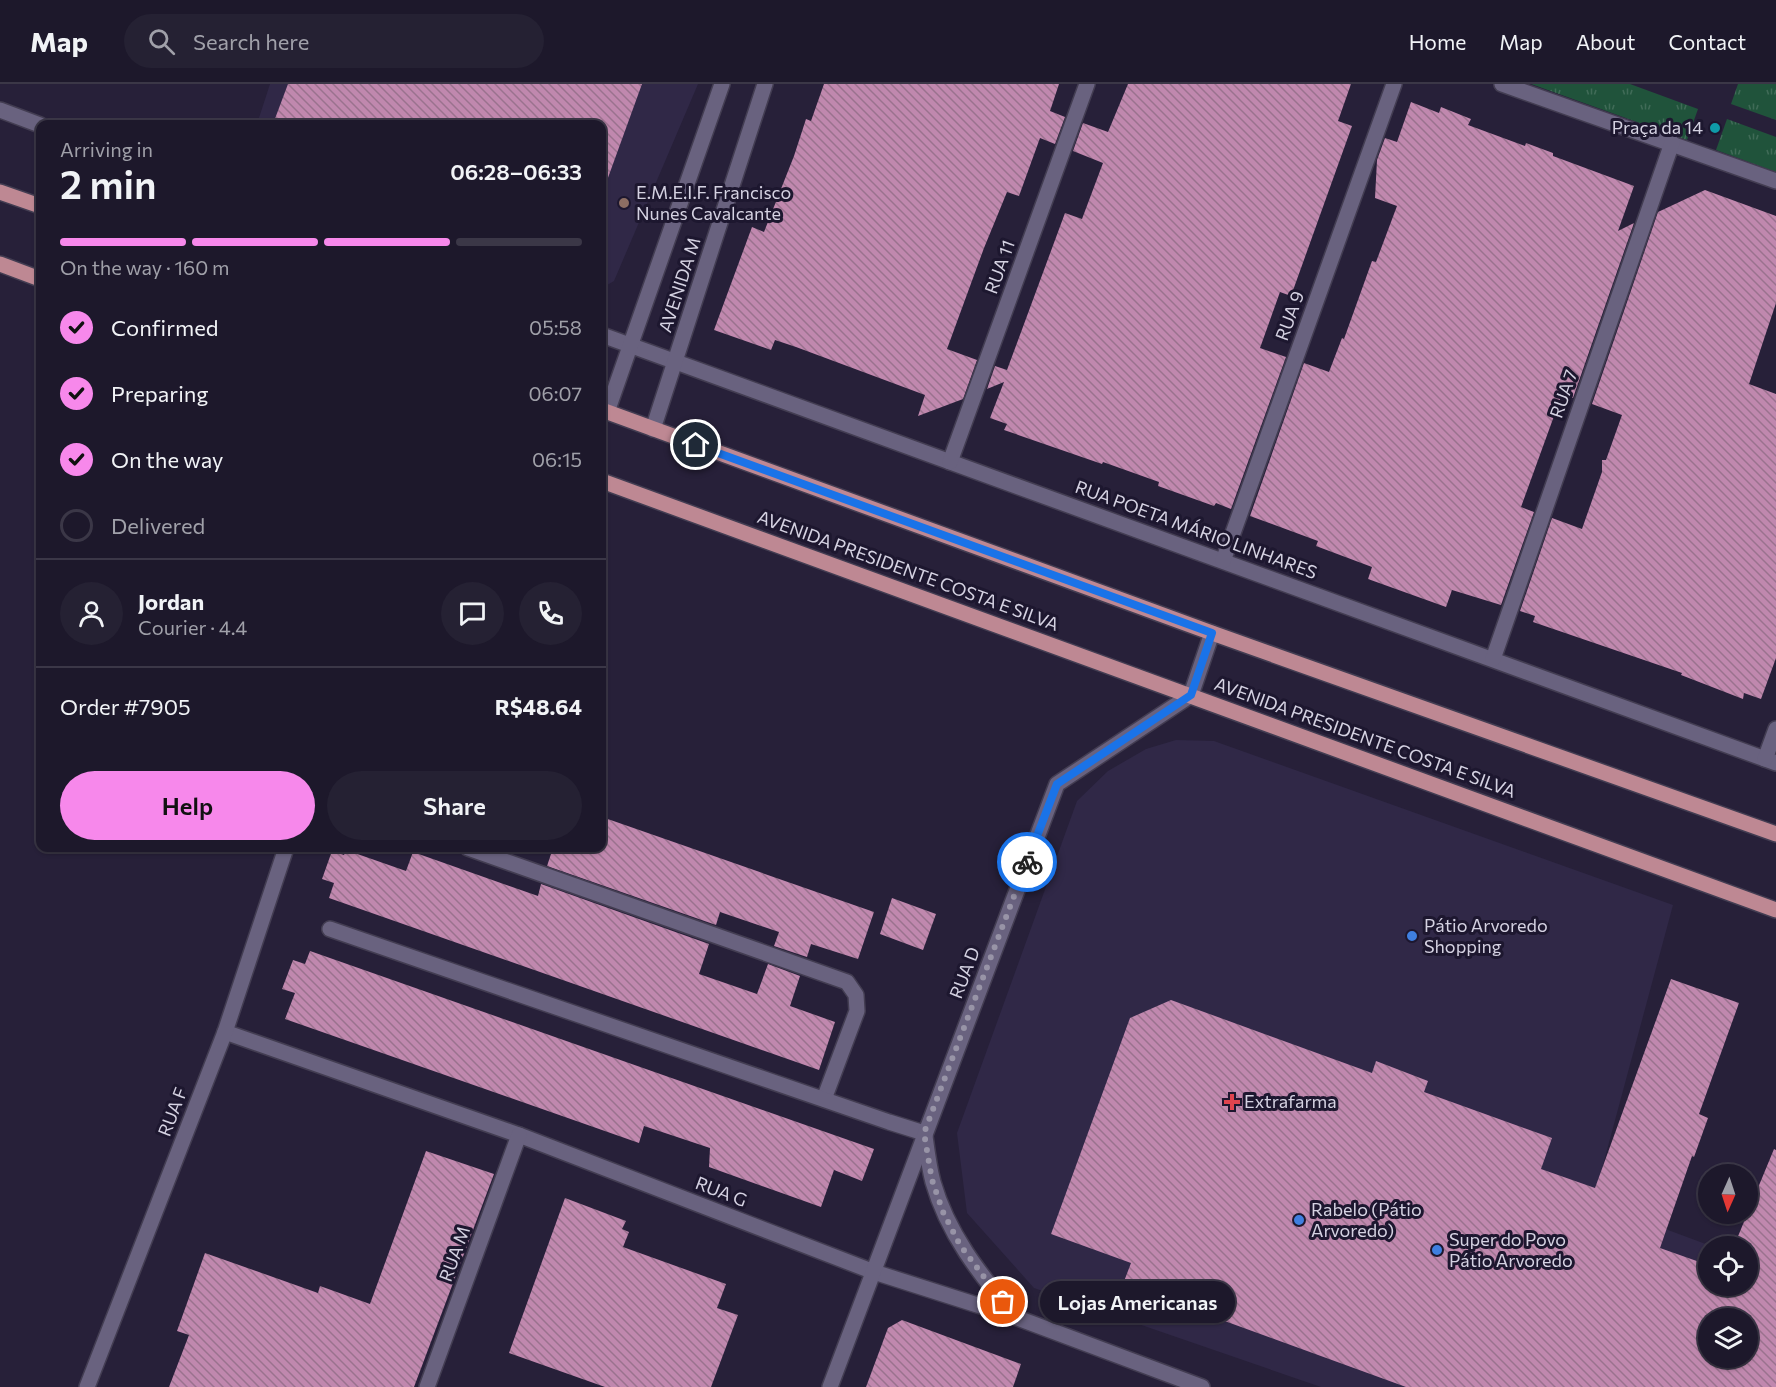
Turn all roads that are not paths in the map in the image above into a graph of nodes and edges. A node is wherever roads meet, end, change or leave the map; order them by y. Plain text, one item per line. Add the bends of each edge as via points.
1 (722, 84) edge
2 (765, 84) edge
3 (1087, 84) edge
4 (1394, 84) edge
5 (1502, 84) edge
6 (0, 110) edge
7 (36, 124) edge
8 (1672, 142) junction
9 (1776, 181) edge
10 (0, 192) edge
11 (36, 205) edge
12 (0, 264) edge
13 (36, 278) edge
14 (606, 337) edge
15 (631, 346) junction
16 (675, 363) junction
17 (606, 406) edge
18 (606, 412) edge
19 (652, 429) junction
20 (950, 462) junction
21 (606, 481) edge
22 (1222, 561) junction
23 (1212, 633) junction
24 (1493, 659) junction
25 (1191, 695) junction
26 (1776, 729) edge
27 (1771, 761) edge
28 (1776, 834) edge
29 (285, 852) edge
30 (479, 852) edge
31 (1776, 910) edge
32 (330, 928) dead end
33 (225, 1032) junction
34 (824, 1099) junction
35 (924, 1133) junction
36 (519, 1135) junction
37 (874, 1272) junction
38 (1015, 1317) junction
39 (87, 1387) edge
40 (426, 1387) edge
41 (830, 1387) edge
42 (1202, 1387) edge

1 - 15 street, AVENIDA M
2 - 16 street, AVENIDA M
3 - 20 street, RUA 11
4 - 22 street, RUA 9
5 - 8 street
6 - 7 street
8 - 9 street
8 - 24 street, RUA 7
10 - 11 main road
12 - 13 main road
14 - 15 street, RUA POETA MÁRIO LINHARES
15 - 16 street, RUA POETA MÁRIO LINHARES
15 - 17 street, AVENIDA M
16 - 19 street, AVENIDA M
16 - 20 street, RUA POETA MÁRIO LINHARES
18 - 19 main road
19 - 23 main road
20 - 22 street, RUA POETA MÁRIO LINHARES
21 - 25 main road, AVENIDA PRESIDENTE COSTA E SILVA
22 - 24 street, RUA POETA MÁRIO LINHARES
23 - 25 street
23 - 28 main road
24 - 27 street, RUA POETA MÁRIO LINHARES
25 - 31 main road, AVENIDA PRESIDENTE COSTA E SILVA
25 - 35 street, RUA D via 1057,784
26 - 27 street
29 - 33 street, RUA F
30 - 34 street via 847,982 856,995 857,1011
32 - 34 street
33 - 36 street, RUA G
33 - 39 street, RUA F
34 - 35 street
35 - 37 street, RUA D
35 - 38 street via 932,1180 943,1212 960,1245
36 - 37 street, RUA G
36 - 40 street, RUA M
37 - 38 street, RUA G
37 - 41 street, RUA D
38 - 42 street, RUA G

